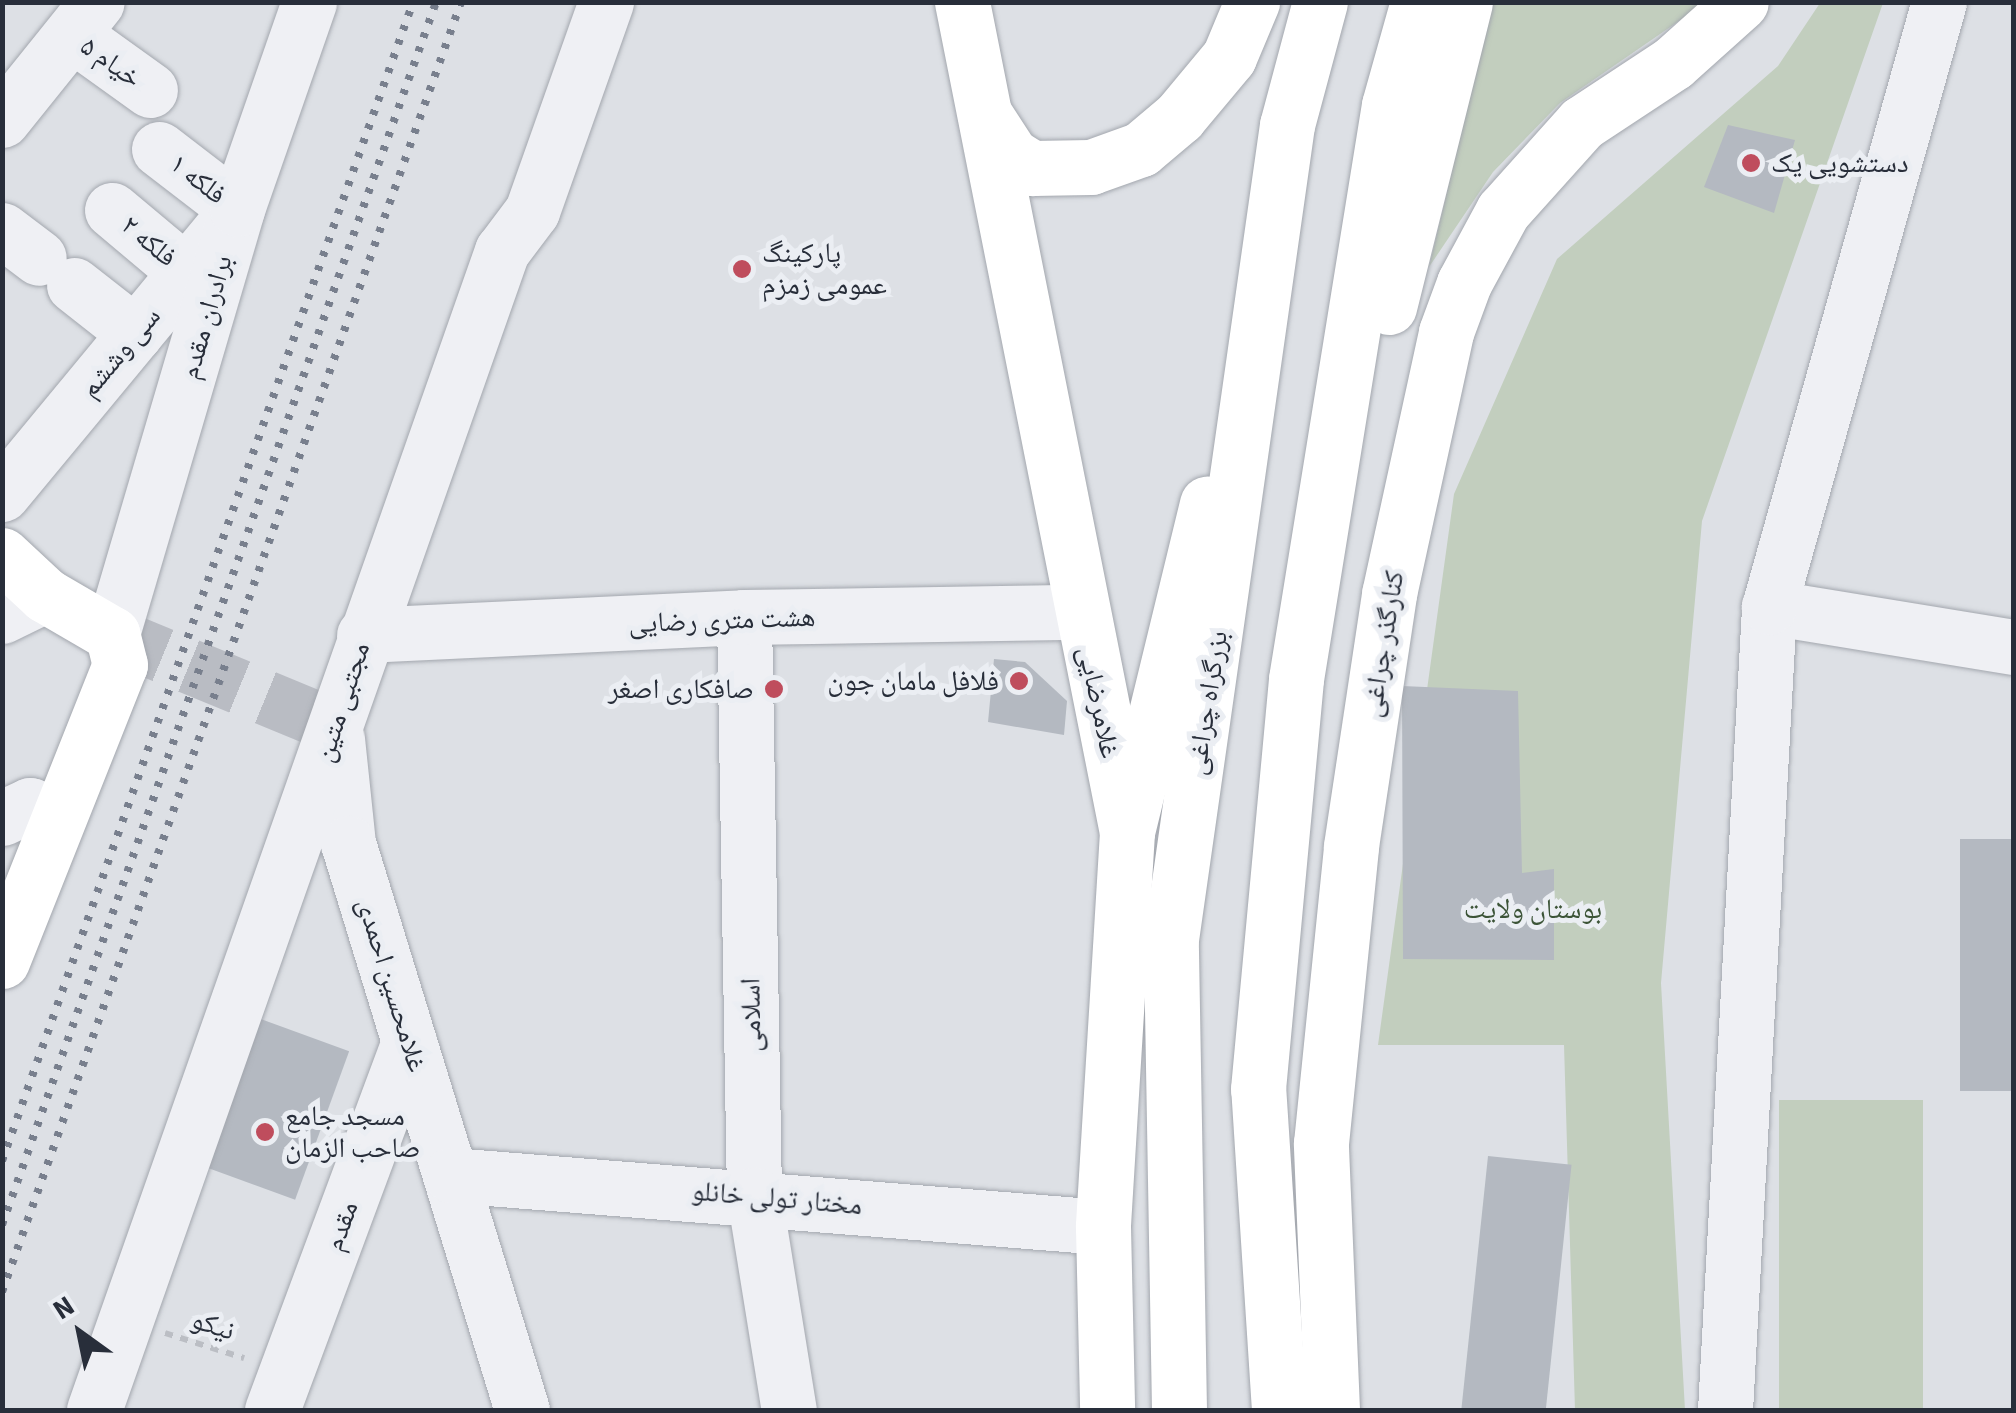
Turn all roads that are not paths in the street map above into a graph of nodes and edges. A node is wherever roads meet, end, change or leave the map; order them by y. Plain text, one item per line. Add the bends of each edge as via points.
1 (309, 2) edge
2 (348, 2) edge
3 (570, 2) edge
4 (606, 2) edge
5 (962, 2) edge
6 (1252, 2) edge
7 (1320, 2) edge
8 (1418, 2) edge
9 (1465, 2) edge
10 (1741, 2) edge
11 (1940, 2) edge
12 (89, 11) edge
13 (150, 90) dead end
14 (27, 112) edge
15 (984, 112) junction
16 (159, 149) dead end
17 (112, 210) dead end
18 (238, 210) junction
19 (502, 252) junction
20 (38, 258) edge
21 (186, 272) junction
22 (135, 333) junction
23 (1250, 362) junction
24 (12, 463) edge
25 (2, 555) edge
26 (24, 606) edge
27 (1769, 607) junction
28 (1080, 612) junction
29 (744, 618) junction
30 (112, 634) junction
31 (364, 635) junction
32 (2014, 648) edge
33 (1296, 679) junction
34 (335, 726) junction
35 (30, 813) edge
36 (1127, 832) junction
37 (2, 880) edge
38 (2, 961) edge
39 (409, 1042) junction
40 (451, 1174) junction
41 (754, 1195) junction
42 (1103, 1227) junction
43 (504, 1346) junction
44 (279, 1391) edge
45 (94, 1410) edge
46 (480, 1410) edge
47 (522, 1410) edge
48 (789, 1410) edge
49 (1108, 1410) edge
50 (1179, 1410) edge
51 (1279, 1410) edge
52 (1332, 1410) edge
53 (1725, 1410) edge

1 - 18 street, برادران مقدم
2 - 18 street via 298,126
3 - 19 street via 498,194
4 - 19 street, مجتبی متین via 532,211
5 - 15 main road, غلامرضایی
6 - 15 main road via 1229,57 1179,118 1141,149 1090,167 1032,168 1010,155
7 - 23 main road, بزرگراه چراغی via 1286,125
8 - 33 main road via 1388,104
9 - 33 main road via 1388,308 1324,644
10 - 52 main road, کنارگذر چراغی via 1673,63 1582,123 1502,211 1446,332 1389,594 1351,846 1321,1143
11 - 27 street
12 - 13 street, خیام ۵
12 - 14 street
15 - 28 main road, غلامرضایی
16 - 18 street, فلکه ۱
17 - 21 street, فلکه ۲
18 - 21 street, سی وششم
18 - 30 street, برادران مقدم
19 - 31 street, مجتبی متین
20 - 22 street
21 - 22 street, سی وششم
22 - 24 street, سی وششم
23 - 36 main road via 1190,561
23 - 50 main road, بزرگراه چراغی via 1230,550 1171,939
25 - 26 main road
26 - 30 main road
27 - 32 street
27 - 53 street
28 - 29 street, هشت متری رضایی
28 - 36 main road, غلامرضایی
29 - 31 street, هشت متری رضایی
29 - 41 street, اسلامی
30 - 35 main road, برادران مقدم via 90,656
31 - 34 street, مجتبی متین
33 - 51 main road via 1258,1089
34 - 39 street, غلامحسین احمدی via 348,843
34 - 45 street, مجتبی متین
35 - 37 main road, برادران مقدم
35 - 38 main road, برادران مقدم
36 - 42 main road, غلامرضایی
39 - 40 street, غلامحسین احمدی
39 - 44 street, مقدم
40 - 41 street, مختار تولی خانلو
40 - 43 street, غلامحسین احمدی
41 - 42 street, مختار تولی خانلو
41 - 48 street, اسلامی
42 - 49 main road, غلامرضایی
43 - 46 street
43 - 47 street, غلامحسین احمدی

